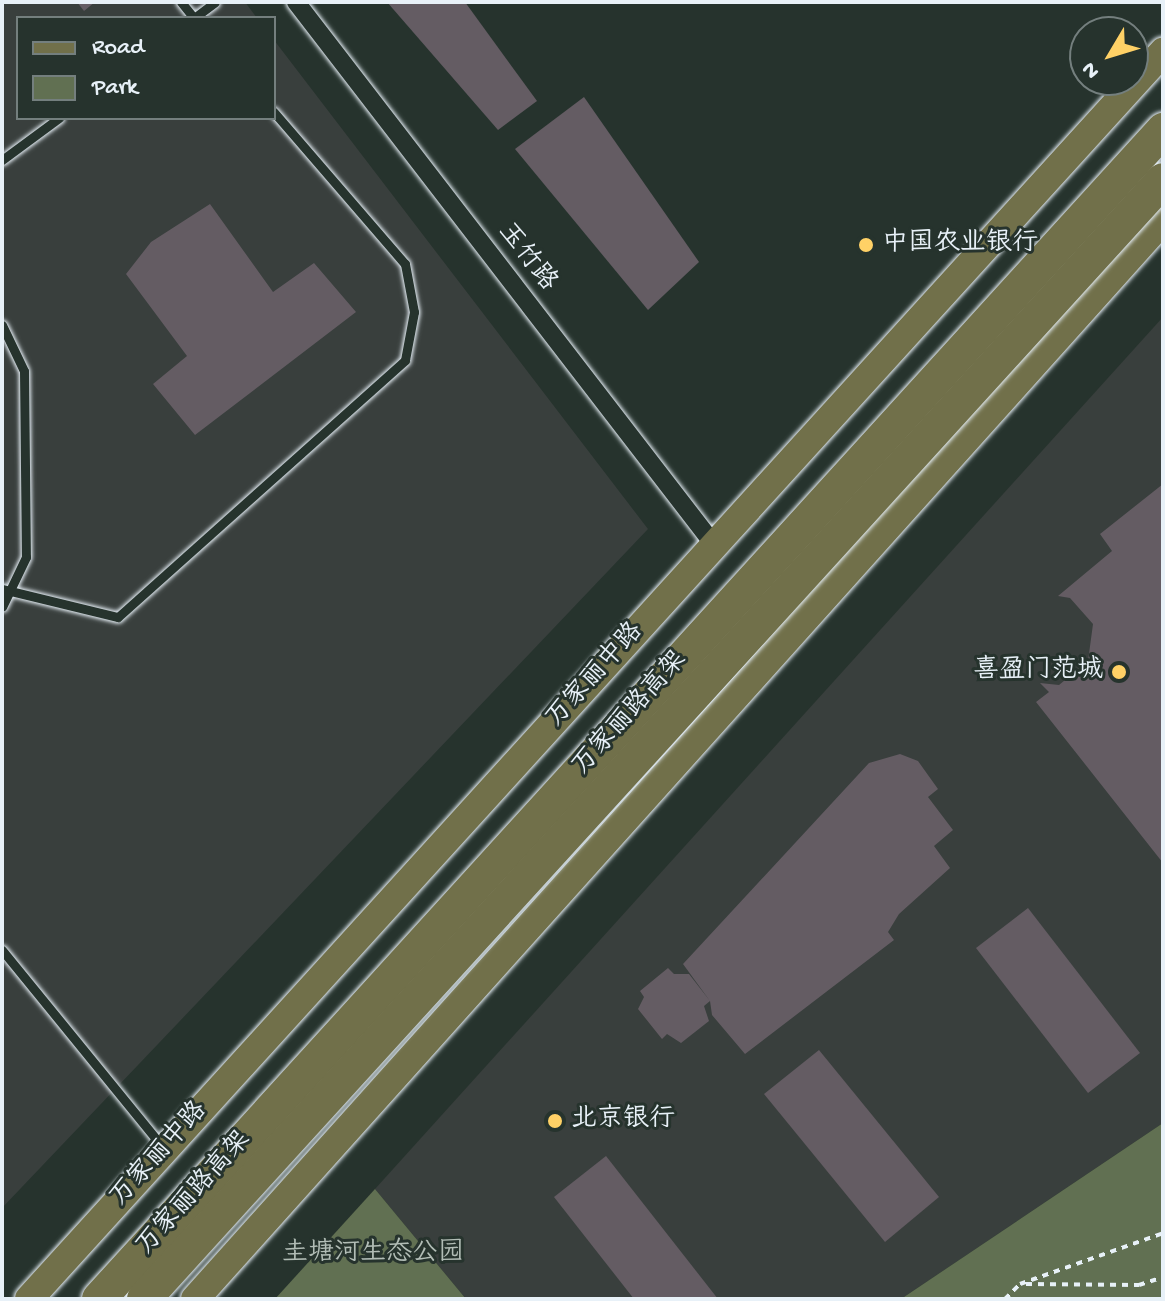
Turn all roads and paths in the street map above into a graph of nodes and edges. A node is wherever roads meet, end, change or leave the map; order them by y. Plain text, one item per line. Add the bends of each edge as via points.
1 (215, 2) edge
2 (296, 2) edge
3 (197, 16) edge
4 (1163, 52) edge
5 (276, 114) edge
6 (56, 120) edge
7 (1163, 130) edge
8 (2, 160) edge
9 (1163, 180) edge
10 (1163, 220) edge
11 (2, 325) edge
12 (715, 546) junction
13 (6, 590) edge
14 (2, 607) edge
15 (2, 950) edge
16 (165, 1150) junction
17 (1163, 1233) edge
18 (1163, 1277) edge
19 (1020, 1284) junction
20 (29, 1299) edge
21 (99, 1299) edge
22 (144, 1299) edge
23 (195, 1299) edge
24 (1005, 1299) edge

1 - 3 lane
2 - 12 street, 玉竹路
4 - 12 main road, 万家丽中路
5 - 13 lane via 405,264 414,312 405,360 118,617
6 - 8 lane
7 - 21 highway, 万家丽路高架, bridge
9 - 22 highway, 万家丽路高架, bridge
10 - 23 main road
11 - 13 lane via 24,371 26,557
12 - 16 main road, 万家丽中路
13 - 14 lane
15 - 16 lane
16 - 20 main road, 万家丽中路
17 - 19 path
18 - 19 path via 1139,1285
19 - 24 path

